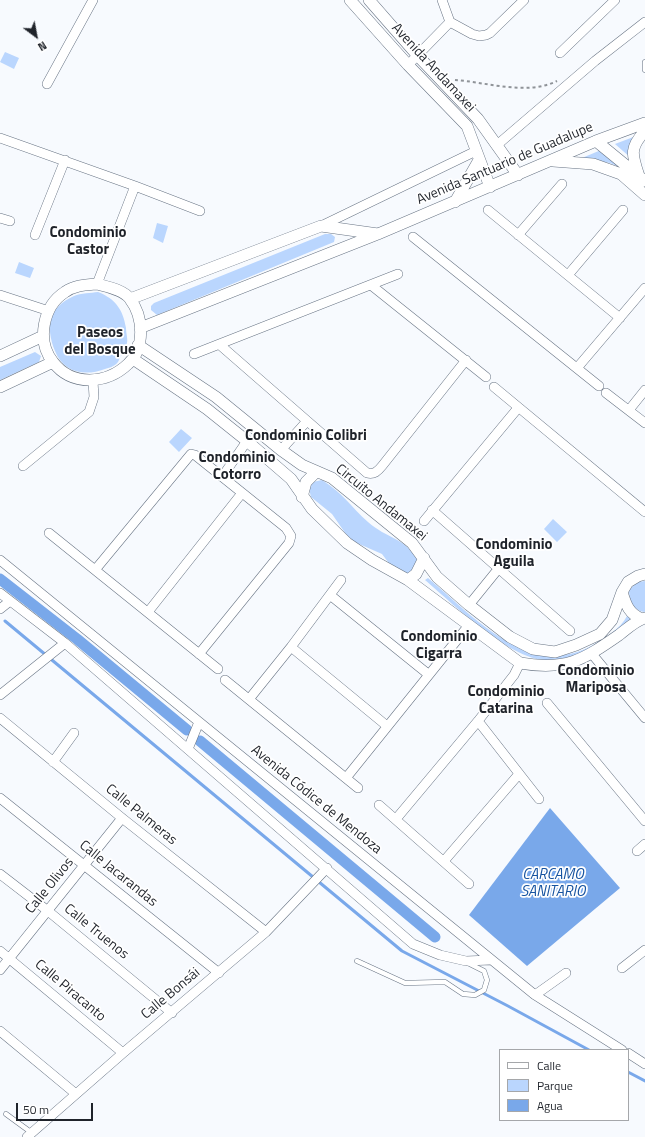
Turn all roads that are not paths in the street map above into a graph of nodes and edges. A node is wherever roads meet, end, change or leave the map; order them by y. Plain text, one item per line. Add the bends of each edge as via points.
1 (92, 0) edge
2 (350, 0) edge
3 (369, 0) edge
4 (442, 0) edge
5 (524, 0) edge
6 (615, 0) edge
7 (450, 22) junction
8 (645, 22) edge
9 (560, 53) dead end
10 (418, 56) junction
11 (645, 62) edge
12 (408, 65) junction
13 (645, 70) edge
14 (47, 84) dead end
15 (645, 123) edge
16 (645, 131) edge
17 (0, 138) edge
18 (596, 141) junction
19 (497, 145) junction
20 (478, 155) junction
21 (65, 160) junction
22 (550, 161) junction
23 (518, 174) junction
24 (642, 178) edge
25 (562, 184) dead end
26 (135, 186) junction
27 (490, 188) junction
28 (645, 195) edge
29 (455, 202) junction
30 (488, 210) dead end
31 (623, 210) dead end
32 (200, 211) dead end
33 (0, 218) edge
34 (10, 222) dead end
35 (321, 226) junction
36 (340, 229) junction
37 (378, 234) junction
38 (35, 235) dead end
39 (518, 235) junction
40 (413, 237) dead end
41 (336, 251) junction
42 (398, 274) dead end
43 (568, 275) junction
44 (98, 284) junction
45 (371, 285) junction
46 (645, 288) edge
47 (0, 295) edge
48 (130, 298) junction
49 (49, 311) junction
50 (620, 318) junction
51 (140, 328) junction
52 (43, 336) junction
53 (138, 345) junction
54 (220, 345) junction
55 (194, 354) dead end
56 (0, 356) edge
57 (133, 360) junction
58 (466, 360) junction
59 (53, 362) junction
60 (577, 368) junction
61 (486, 377) dead end
62 (93, 381) junction
63 (599, 386) dead end
64 (0, 387) edge
65 (494, 387) dead end
66 (645, 390) edge
67 (606, 393) dead end
68 (518, 408) junction
69 (629, 410) junction
70 (307, 421) junction
71 (645, 423) edge
72 (248, 441) junction
73 (281, 450) junction
74 (23, 466) dead end
75 (316, 472) junction
76 (222, 477) junction
77 (242, 493) junction
78 (302, 497) junction
79 (432, 510) junction
80 (645, 512) edge
81 (424, 521) dead end
82 (49, 533) dead end
83 (424, 558) junction
84 (0, 560) edge
85 (499, 568) junction
86 (95, 570) junction
87 (645, 574) edge
88 (341, 580) dead end
89 (408, 580) junction
90 (622, 592) junction
91 (0, 593) edge
92 (330, 595) junction
93 (10, 601) junction
94 (469, 605) junction
95 (0, 609) edge
96 (148, 612) junction
97 (644, 618) edge
98 (469, 625) junction
99 (570, 631) dead end
100 (65, 644) junction
101 (291, 647) junction
102 (198, 654) junction
103 (592, 654) junction
104 (520, 663) junction
105 (218, 669) dead end
106 (428, 674) junction
107 (225, 680) dead end
108 (0, 696) edge
109 (250, 698) junction
110 (547, 703) dead end
111 (0, 718) edge
112 (645, 718) edge
113 (478, 721) junction
114 (199, 722) junction
115 (387, 726) junction
116 (74, 733) dead end
117 (188, 749) junction
118 (53, 762) junction
119 (518, 774) junction
120 (346, 778) junction
121 (358, 788) dead end
122 (0, 798) edge
123 (539, 799) dead end
124 (379, 805) dead end
125 (122, 818) junction
126 (396, 819) junction
127 (645, 821) edge
128 (645, 844) edge
129 (636, 852) dead end
130 (444, 861) junction
131 (85, 864) junction
132 (328, 868) junction
133 (0, 874) edge
134 (469, 884) dead end
135 (48, 910) junction
136 (266, 932) junction
137 (645, 950) edge
138 (0, 951) edge
139 (10, 959) junction
140 (490, 960) junction
141 (357, 961) dead end
142 (466, 961) junction
143 (622, 968) dead end
144 (0, 970) edge
145 (219, 972) junction
146 (566, 973) dead end
147 (535, 995) junction
148 (172, 1012) junction
149 (0, 1031) edge
150 (620, 1049) edge
151 (123, 1053) junction
152 (629, 1054) edge
153 (645, 1064) edge
154 (76, 1094) junction
155 (6, 1114) dead end
156 (30, 1135) edge

1 - 14 street
2 - 12 street, Avenida Andamaxei
3 - 10 street, Avenida Andamaxei
4 - 7 street
5 - 7 street via 490,33 479,36
6 - 9 street
7 - 10 street
8 - 19 street
10 - 12 street
10 - 19 street, Avenida Andamaxei via 478,119
11 - 13 lane
12 - 20 street, Avenida Andamaxei via 467,126
15 - 18 street, Avenida Santuario de Guadalupe
16 - 24 street via 634,146 633,156
17 - 21 street
18 - 22 street, Avenida Santuario de Guadalupe
18 - 24 street
19 - 23 street, Avenida Andamaxei
20 - 27 street, Avenida Andamaxei
20 - 29 street
20 - 35 street
21 - 26 street
21 - 38 street
22 - 23 street, Avenida Santuario de Guadalupe
22 - 28 street via 593,164 621,174
23 - 27 street, Avenida Santuario de Guadalupe
25 - 39 street
26 - 32 street
26 - 44 street
27 - 29 street, Avenida Santuario de Guadalupe
29 - 37 street, Avenida Santuario de Guadalupe
30 - 39 street
31 - 43 street
33 - 34 street
35 - 36 street
35 - 48 street
36 - 37 street
36 - 41 street via 341,238
37 - 41 street, Avenida Santuario de Guadalupe
39 - 43 street
40 - 60 street
41 - 51 street, Avenida Santuario de Guadalupe
42 - 45 street
43 - 50 street
44 - 48 street
44 - 49 street via 81,285 65,292 53,303
45 - 54 street
45 - 58 street
46 - 50 street
47 - 49 street
48 - 51 street
49 - 52 street
50 - 60 street
51 - 53 street
52 - 56 street
52 - 59 street
53 - 57 street
53 - 73 street, Circuito Andamaxei via 216,397
54 - 55 street
54 - 70 street
57 - 62 street via 119,372
57 - 72 street via 207,409
58 - 61 street
58 - 70 street via 373,474 367,473
59 - 62 street via 76,378
59 - 64 street
60 - 63 street
62 - 74 street via 94,397 89,412
65 - 68 street
66 - 69 street
67 - 69 street
68 - 79 street
68 - 80 street
69 - 71 street
70 - 73 street
72 - 76 street
72 - 78 street via 291,479
73 - 75 street, Circuito Andamaxei
75 - 78 street via 306,482
75 - 83 street, Circuito Andamaxei via 332,478 412,543
76 - 77 street
76 - 86 street via 195,455 189,455
77 - 96 street
77 - 102 street via 286,528 291,536 289,543
78 - 89 street via 347,543
79 - 81 street
79 - 85 street
82 - 86 street
83 - 89 street via 416,574
83 - 94 street, Circuito Andamaxei via 437,577
84 - 114 street, Avenida Códice de Mendoza
85 - 94 street
85 - 99 street
86 - 96 street
87 - 90 street, Circuito Andamaxei via 628,582
88 - 92 street
89 - 98 street
90 - 94 street, Circuito Andamaxei via 612,620 600,634 555,652 533,649 510,637
90 - 97 street via 634,616
91 - 93 street
92 - 101 street
92 - 106 street
93 - 95 street
93 - 100 street
96 - 102 street
97 - 103 street
98 - 104 street
98 - 106 street
100 - 108 street
100 - 117 street
101 - 109 street
101 - 115 street
102 - 105 street
103 - 104 street via 558,667
103 - 112 street
104 - 113 street via 514,675
106 - 115 street
107 - 109 street
109 - 120 street
110 - 127 street
111 - 118 street, Calle Palmeras
113 - 119 street
113 - 126 street
114 - 117 street
114 - 140 street, Avenida Códice de Mendoza
115 - 120 street
116 - 118 street
117 - 132 street
118 - 125 street, Calle Palmeras
119 - 123 street
119 - 130 street
120 - 121 street
122 - 131 street, Calle Jacarandas
124 - 126 street
125 - 131 street, Calle Olivos
125 - 136 street, Calle Palmeras
126 - 130 street
128 - 129 street
130 - 134 street
131 - 135 street, Calle Olivos
131 - 145 street, Calle Jacarandas
132 - 136 street, Calle Bonsái
132 - 142 street via 413,944 440,955
133 - 135 street, Calle Truenos
135 - 139 street, Calle Olivos
135 - 148 street, Calle Truenos
136 - 145 street, Calle Bonsái
137 - 143 street
138 - 139 street, Calle Piracanto
139 - 144 street, Calle Olivos
139 - 151 street, Calle Piracanto
140 - 142 street
140 - 147 street, Avenida Códice de Mendoza
141 - 142 lane via 405,982 444,982 463,994 475,995 484,990 487,980 484,971
145 - 148 street, Calle Bonsái
146 - 147 street
147 - 150 street, Avenida Códice de Mendoza
148 - 151 street, Calle Bonsái
149 - 154 street
151 - 154 street, Calle Bonsái
152 - 153 street
154 - 156 street, Calle Bonsái
155 - 156 lane

